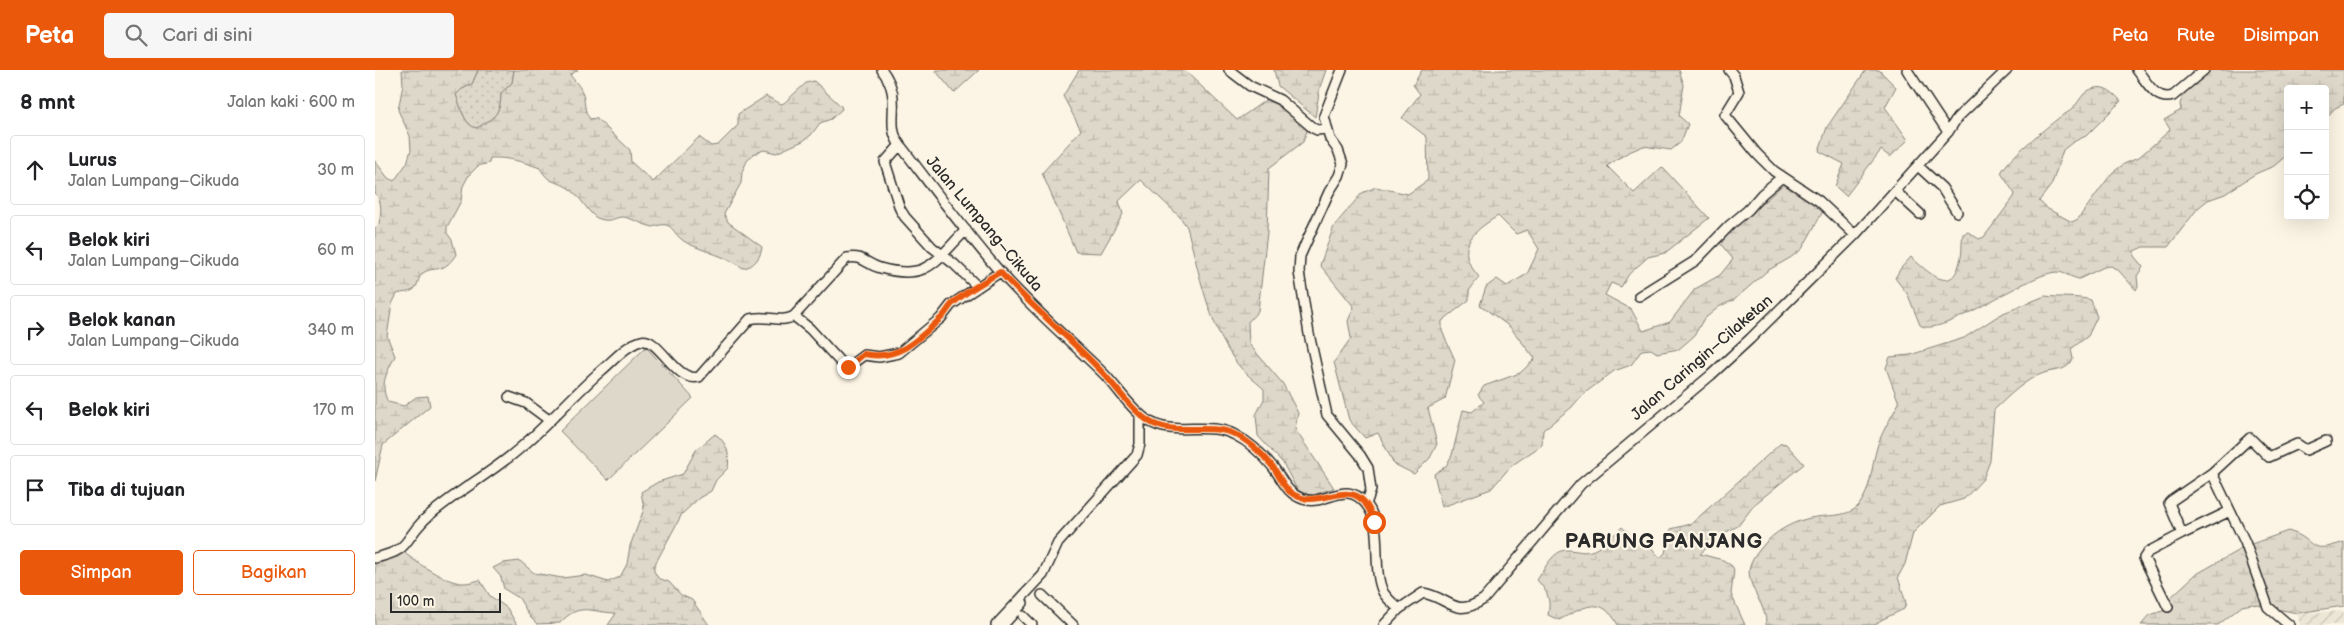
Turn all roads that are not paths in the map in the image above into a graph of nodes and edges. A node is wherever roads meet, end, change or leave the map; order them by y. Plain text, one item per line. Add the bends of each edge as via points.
1 (882, 70) edge
2 (1229, 70) edge
3 (1342, 70) edge
4 (1729, 70) edge
5 (1907, 70) edge
6 (2007, 70) edge
7 (2137, 70) edge
8 (2204, 70) edge
9 (1326, 129) junction
10 (1948, 132) junction
11 (900, 145) junction
12 (1918, 166) junction
13 (1782, 178) junction
14 (1895, 191) junction
15 (1957, 212) dead end
16 (1920, 214) dead end
17 (965, 230) junction
18 (1855, 235) junction
19 (942, 254) junction
20 (1000, 272) junction
21 (978, 286) junction
22 (1639, 296) dead end
23 (794, 316) junction
24 (509, 397) dead end
25 (1140, 414) junction
26 (549, 420) junction
27 (2326, 441) dead end
28 (2212, 474) junction
29 (1367, 504) junction
30 (2230, 511) junction
31 (2182, 534) junction
32 (375, 558) edge
33 (1039, 579) junction
34 (1043, 595) dead end
35 (2168, 607) dead end
36 (1399, 609) junction
37 (1023, 616) dead end
38 (996, 625) edge
39 (1003, 625) edge
40 (1032, 625) edge
41 (1073, 625) edge
42 (1384, 625) edge
43 (2289, 625) edge

1 - 11 street, Jalan Lumpang–Cikuda via 894,90 893,132
2 - 9 street via 1250,86 1280,100 1313,128
3 - 9 street via 1326,108
4 - 13 street via 1739,92 1725,115
5 - 10 street
6 - 10 street, Jalan Caringin–Cilaketan via 1957,118
7 - 8 street via 2156,94 2167,98
9 - 29 street via 1343,158 1343,164 1300,256 1299,272 1327,414 1368,468 1371,490
10 - 12 street, Jalan Caringin–Cilaketan
11 - 17 street, Jalan Lumpang–Cikuda
11 - 19 street via 885,162 900,209 919,234
12 - 14 street, Jalan Caringin–Cilaketan
12 - 15 street via 1942,188
13 - 18 street via 1819,201
13 - 22 street via 1695,260
14 - 16 street
14 - 18 street, Jalan Caringin–Cilaketan
17 - 19 street
17 - 20 street, Jalan Lumpang–Cikuda
18 - 36 street, Jalan Caringin–Cilaketan via 1711,375 1581,484 1485,599 1462,609 1423,593
19 - 21 street
19 - 23 street via 915,273 879,268 857,256 847,258
20 - 21 street
20 - 25 street, Jalan Lumpang–Cikuda via 1103,372
21 - 23 street via 951,305 941,318 899,352 879,357 864,354 848,367
23 - 26 street via 786,320 750,319 702,375 694,378 681,373 648,341 639,341 592,378
24 - 26 street via 526,403
25 - 29 street, Jalan Lumpang–Cikuda via 1165,428 1205,427 1233,434 1247,442 1273,467 1291,492 1305,500 1353,493
25 - 33 street via 1137,455 1058,543
26 - 32 street via 519,450 424,521 394,554
27 - 28 street via 2306,450 2297,444 2269,457 2250,438
28 - 30 street
28 - 31 street via 2169,503
29 - 36 street via 1374,522 1383,592
30 - 31 street
30 - 43 street via 2245,542 2268,607
31 - 35 street via 2148,552 2144,558
33 - 38 street
33 - 39 street via 1037,589
34 - 41 street
36 - 42 street
37 - 40 street

